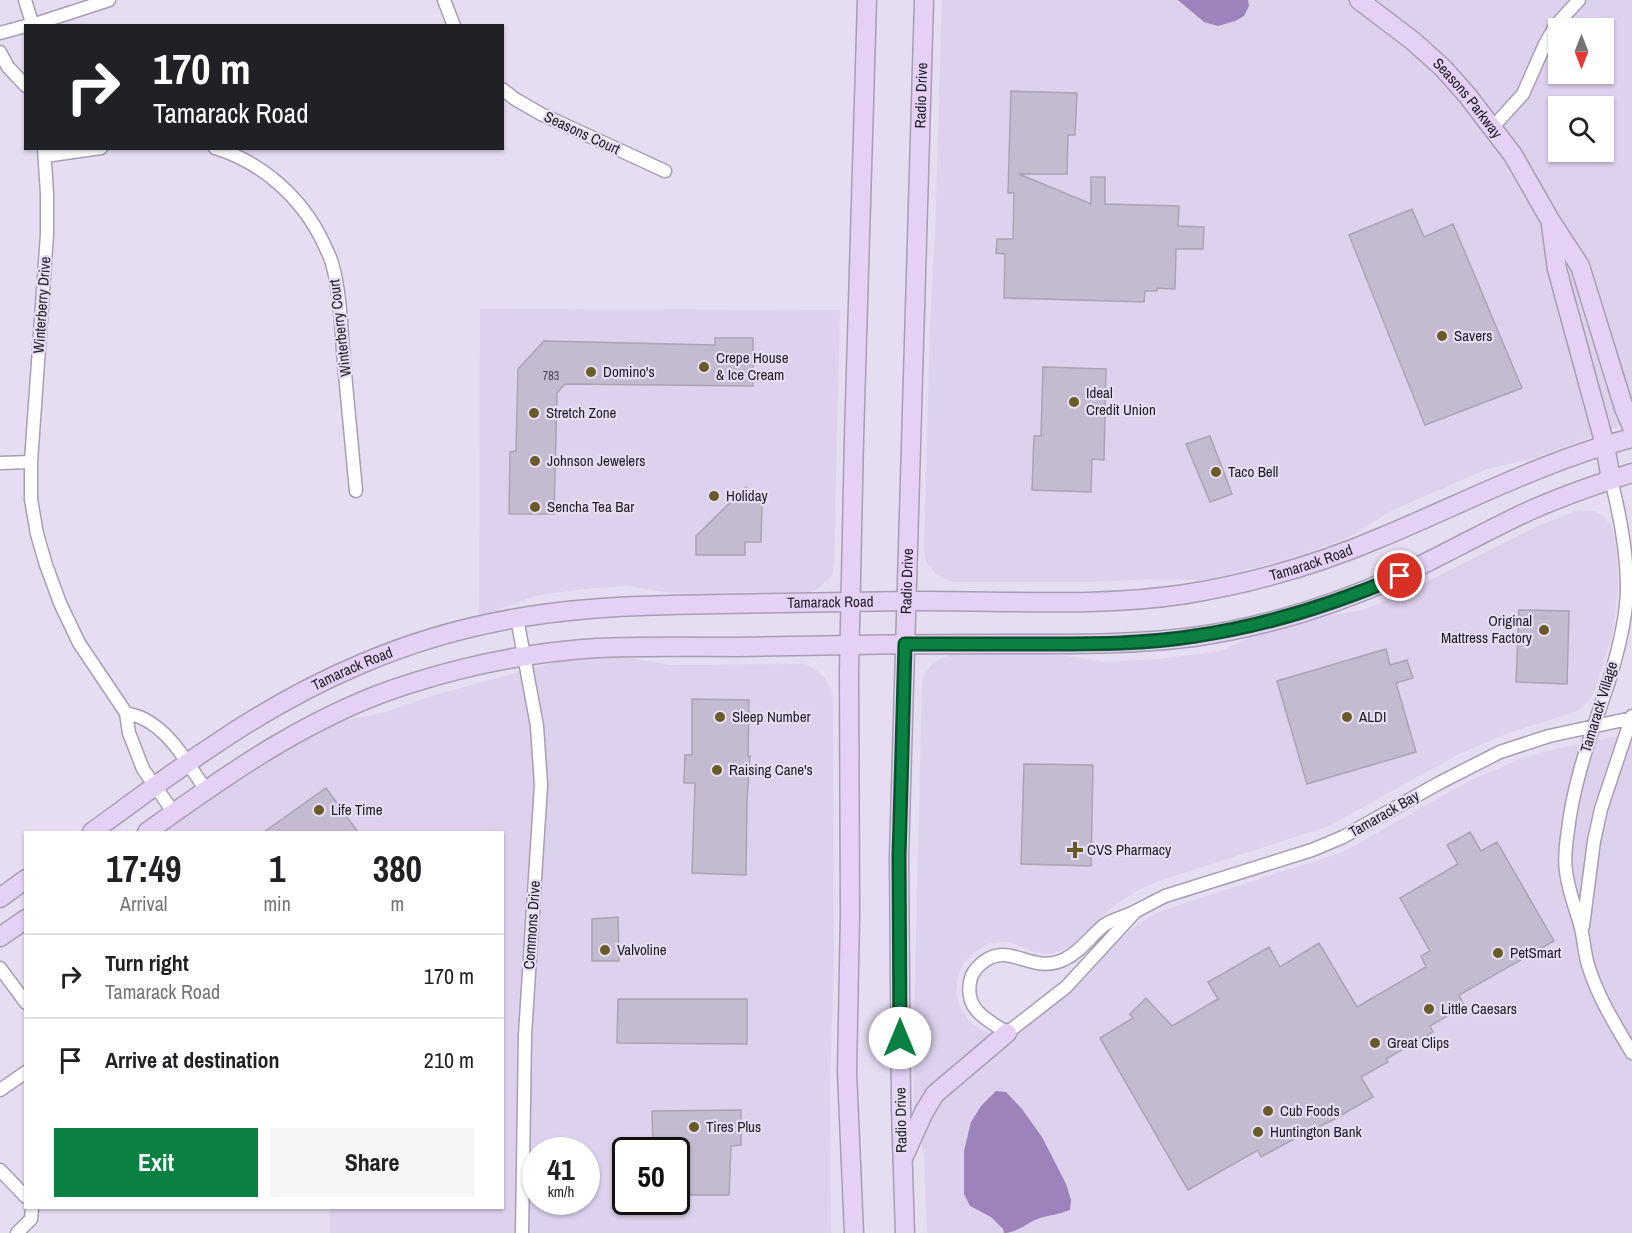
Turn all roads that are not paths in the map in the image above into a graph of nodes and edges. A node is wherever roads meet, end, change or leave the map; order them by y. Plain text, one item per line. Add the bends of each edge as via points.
1 (25, 0) edge
2 (110, 0) edge
3 (444, 0) edge
4 (867, 0) edge
5 (924, 0) edge
6 (1359, 0) edge
7 (1579, 0) edge
8 (30, 24) edge
9 (36, 24) edge
10 (453, 24) edge
11 (24, 27) edge
12 (0, 33) edge
13 (0, 52) edge
14 (24, 84) edge
15 (504, 90) edge
16 (1492, 129) junction
17 (72, 150) edge
18 (220, 150) edge
19 (44, 152) edge
20 (664, 171) dead end
21 (1550, 220) junction
22 (1632, 427) edge
23 (1632, 438) edge
24 (1605, 445) junction
25 (31, 462) junction
26 (0, 464) edge
27 (1632, 473) edge
28 (1611, 480) junction
29 (357, 491) dead end
30 (906, 601) junction
31 (850, 602) junction
32 (517, 618) junction
33 (905, 644) junction
34 (850, 645) junction
35 (524, 656) junction
36 (126, 713) junction
37 (1632, 718) edge
38 (1593, 727) junction
39 (188, 763) junction
40 (155, 787) junction
41 (206, 790) junction
42 (174, 813) junction
43 (93, 831) edge
44 (148, 831) edge
45 (24, 880) edge
46 (0, 898) edge
47 (1136, 911) junction
48 (24, 920) edge
49 (1582, 933) junction
50 (0, 937) edge
51 (0, 968) edge
52 (24, 1000) edge
53 (1007, 1033) junction
54 (1632, 1053) edge
55 (24, 1073) edge
56 (0, 1090) edge
57 (902, 1160) junction
58 (0, 1170) edge
59 (24, 1195) edge
60 (32, 1209) edge
61 (17, 1233) edge
62 (522, 1233) edge
63 (854, 1233) edge
64 (905, 1233) edge

1 - 8 street
2 - 9 street
3 - 10 street
4 - 31 street
5 - 30 street, Radio Drive
6 - 16 street, Seasons Parkway via 1443,68
7 - 16 street via 1556,25 1523,94
11 - 12 street
13 - 14 street
15 - 20 street, Seasons Court via 541,114
16 - 21 street, Seasons Parkway via 1513,155
17 - 19 street
18 - 29 street, Winterberry Court via 253,165 302,206 331,261 338,294
19 - 25 street, Winterberry Drive via 47,234
21 - 22 street, Seasons Parkway via 1580,266
21 - 24 street, Seasons Parkway via 1557,269
23 - 24 street, Tamarack Road
24 - 28 street, Seasons Parkway
24 - 30 street, Tamarack Road via 1522,476 1353,549 1246,583 1142,600
25 - 26 street
25 - 36 street, Winterberry Drive via 37,534 60,603 79,643
27 - 28 street
28 - 33 street via 1532,509 1363,591 1295,615 1236,629 1150,642
28 - 38 street, Tamarack Village via 1625,549 1627,590 1609,680
30 - 31 street, Tamarack Road
30 - 33 street, Radio Drive
31 - 32 street, Tamarack Road via 602,608
31 - 34 street
32 - 35 street, Commons Drive
32 - 39 street, Tamarack Road via 479,626 360,665 273,709
33 - 34 street
33 - 57 street, Radio Drive via 899,856
34 - 35 street via 598,648
34 - 63 street via 847,1072
35 - 41 street via 409,684 340,711 257,756
35 - 62 street, Commons Drive via 537,726 541,785 525,1035
36 - 39 street via 160,729
36 - 40 street, Winterberry Drive via 134,748
37 - 38 street, Tamarack Bay
37 - 49 street, Tamarack Village via 1601,808
38 - 47 street, Tamarack Bay via 1549,735 1500,752 1343,837 1165,896
38 - 49 street, Tamarack Village via 1570,805 1566,841 1566,870
39 - 40 street, Tamarack Road
39 - 41 street
40 - 42 street, Winterberry Drive
40 - 43 street, Tamarack Road
41 - 42 street
42 - 44 street
45 - 46 street
47 - 53 street, Tamarack Bay via 1066,987
47 - 53 street, Tamarack Bay via 1104,925 1065,960 1036,964 1000,954 987,958 975,969 969,996 977,1014
48 - 50 street
49 - 54 street, Tamarack Village via 1596,988
51 - 52 street
53 - 57 street via 935,1094
55 - 56 street
57 - 64 street, Radio Drive
58 - 59 street
60 - 61 street via 31,1219

